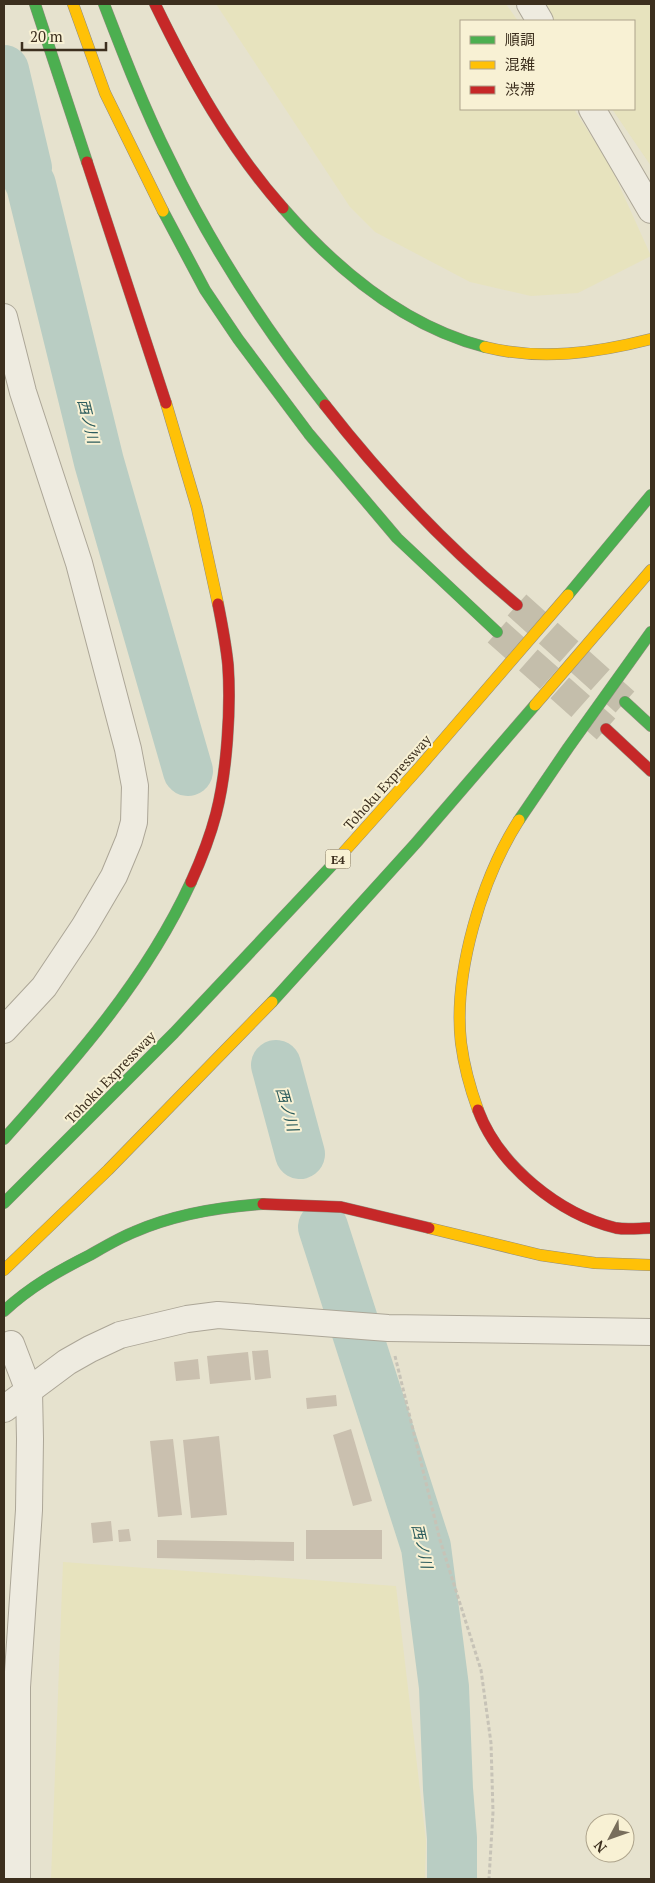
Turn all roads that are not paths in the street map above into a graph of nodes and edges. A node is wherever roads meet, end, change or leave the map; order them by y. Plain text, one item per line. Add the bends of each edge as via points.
1 (35, 4) edge
2 (73, 4) edge
3 (104, 4) edge
4 (155, 4) edge
5 (530, 4) edge
6 (539, 20) edge
7 (593, 110) edge
8 (651, 210) edge
9 (4, 317) edge
10 (651, 339) edge
11 (651, 495) edge
12 (651, 570) edge
13 (517, 606) tunnel mouth
14 (497, 632) tunnel mouth
15 (651, 632) edge
16 (625, 702) tunnel mouth
17 (651, 726) edge
18 (606, 729) tunnel mouth
19 (651, 771) edge
20 (4, 1030) edge
21 (4, 1139) edge
22 (4, 1203) edge
23 (651, 1228) edge
24 (651, 1265) edge
25 (4, 1270) edge
26 (4, 1311) edge
27 (651, 1332) edge
28 (11, 1344) dead end
29 (29, 1391) junction
30 (4, 1409) edge
31 (17, 1879) edge

1 - 21 highway via 161,391 209,552 228,673 228,724 216,815 189,888 165,934 107,1019
2 - 14 highway via 105,93 134,154 205,290 238,339 308,434 391,531
3 - 13 highway via 156,134 187,196 219,254 292,364 418,513
4 - 10 highway via 206,101 267,188 302,231 372,293 408,316 487,348 531,355 574,355
5 - 6 street
7 - 8 street
9 - 20 street via 23,392 79,563 135,786 134,822 114,876 44,987
11 - 22 highway, Tohoku Expressway / E4 via 398,793 272,931 75,1135
12 - 25 highway via 294,979 108,1170
15 - 23 highway via 570,744 503,848 469,940 461,984 459,1031 466,1076 476,1110 517,1172 546,1196 580,1214 617,1228
16 - 17 highway
18 - 19 highway
24 - 26 highway via 594,1263 540,1255 341,1208 263,1204 222,1207 179,1216 134,1232 52,1274
27 - 29 street via 388,1328 218,1316 187,1319 120,1336 68,1362
28 - 29 street
29 - 30 street
29 - 31 street via 29,1510 17,1687

